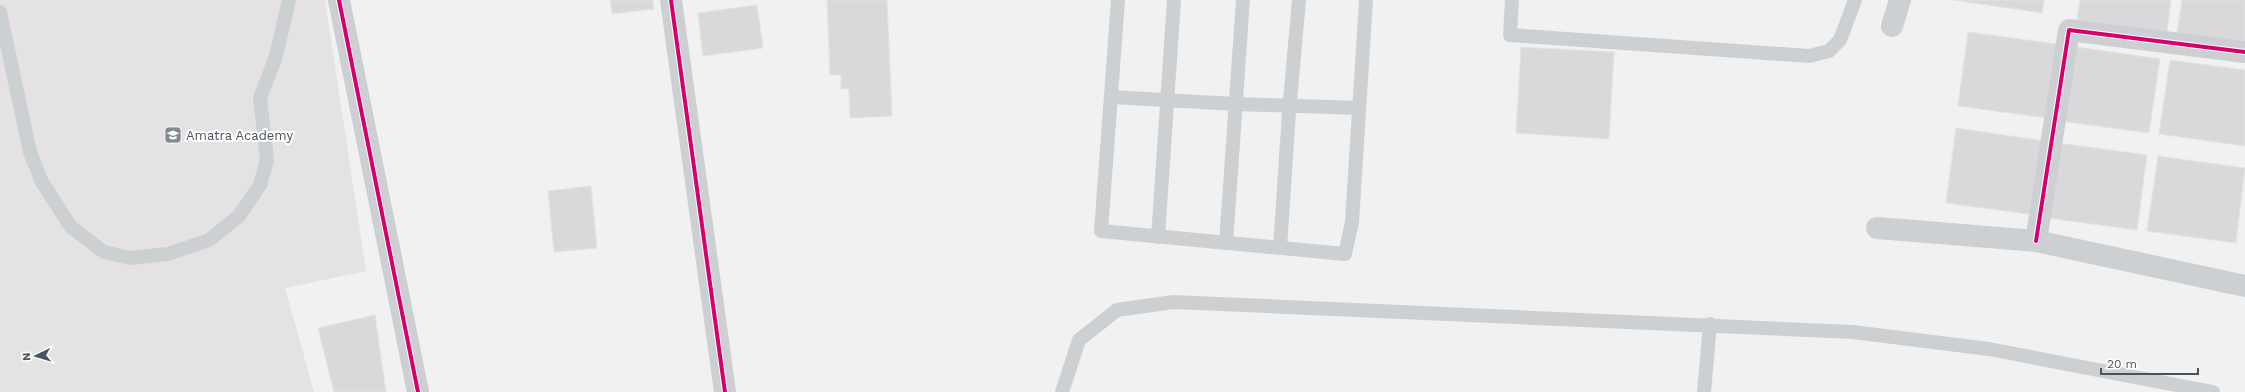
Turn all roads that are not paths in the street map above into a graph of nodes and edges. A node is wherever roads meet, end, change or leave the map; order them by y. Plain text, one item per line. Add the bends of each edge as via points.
1 (289, 0) edge
2 (338, 0) edge
3 (671, 0) edge
4 (1118, 0) edge
5 (1174, 0) edge
6 (1243, 0) edge
7 (1300, 0) edge
8 (1366, 0) edge
9 (1512, 0) edge
10 (1856, 0) edge
11 (1900, 0) edge
12 (0, 12) edge
13 (1892, 26) dead end
14 (2245, 52) edge
15 (1111, 97) junction
16 (1168, 100) junction
17 (1236, 104) junction
18 (1289, 106) junction
19 (1359, 108) junction
20 (1877, 228) dead end
21 (1158, 237) junction
22 (2036, 241) junction
23 (1226, 243) junction
24 (1280, 248) junction
25 (2245, 284) edge
26 (1710, 324) junction
27 (418, 392) edge
28 (725, 392) edge
29 (1062, 392) edge
30 (1704, 392) edge
31 (2213, 392) edge

1 - 12 lane via 276,56 260,98 267,160 260,185 239,216 209,240 168,254 130,258 104,252 71,227 42,182 30,152
2 - 27 street
3 - 28 street
4 - 15 lane
5 - 16 lane
6 - 17 lane
7 - 18 lane
8 - 19 lane
9 - 10 lane via 1510,35 1809,56 1829,51 1840,40
11 - 13 street
14 - 22 street via 2069,30
15 - 16 lane
15 - 21 lane via 1101,231
16 - 17 lane
16 - 21 lane
17 - 18 lane
17 - 23 lane
18 - 19 lane
18 - 24 lane
19 - 24 lane via 1352,222 1345,254
20 - 22 street
21 - 23 lane
22 - 25 street
23 - 24 lane
26 - 29 lane via 1173,302 1117,310 1079,340
26 - 30 lane
26 - 31 lane via 1853,332 1989,349

